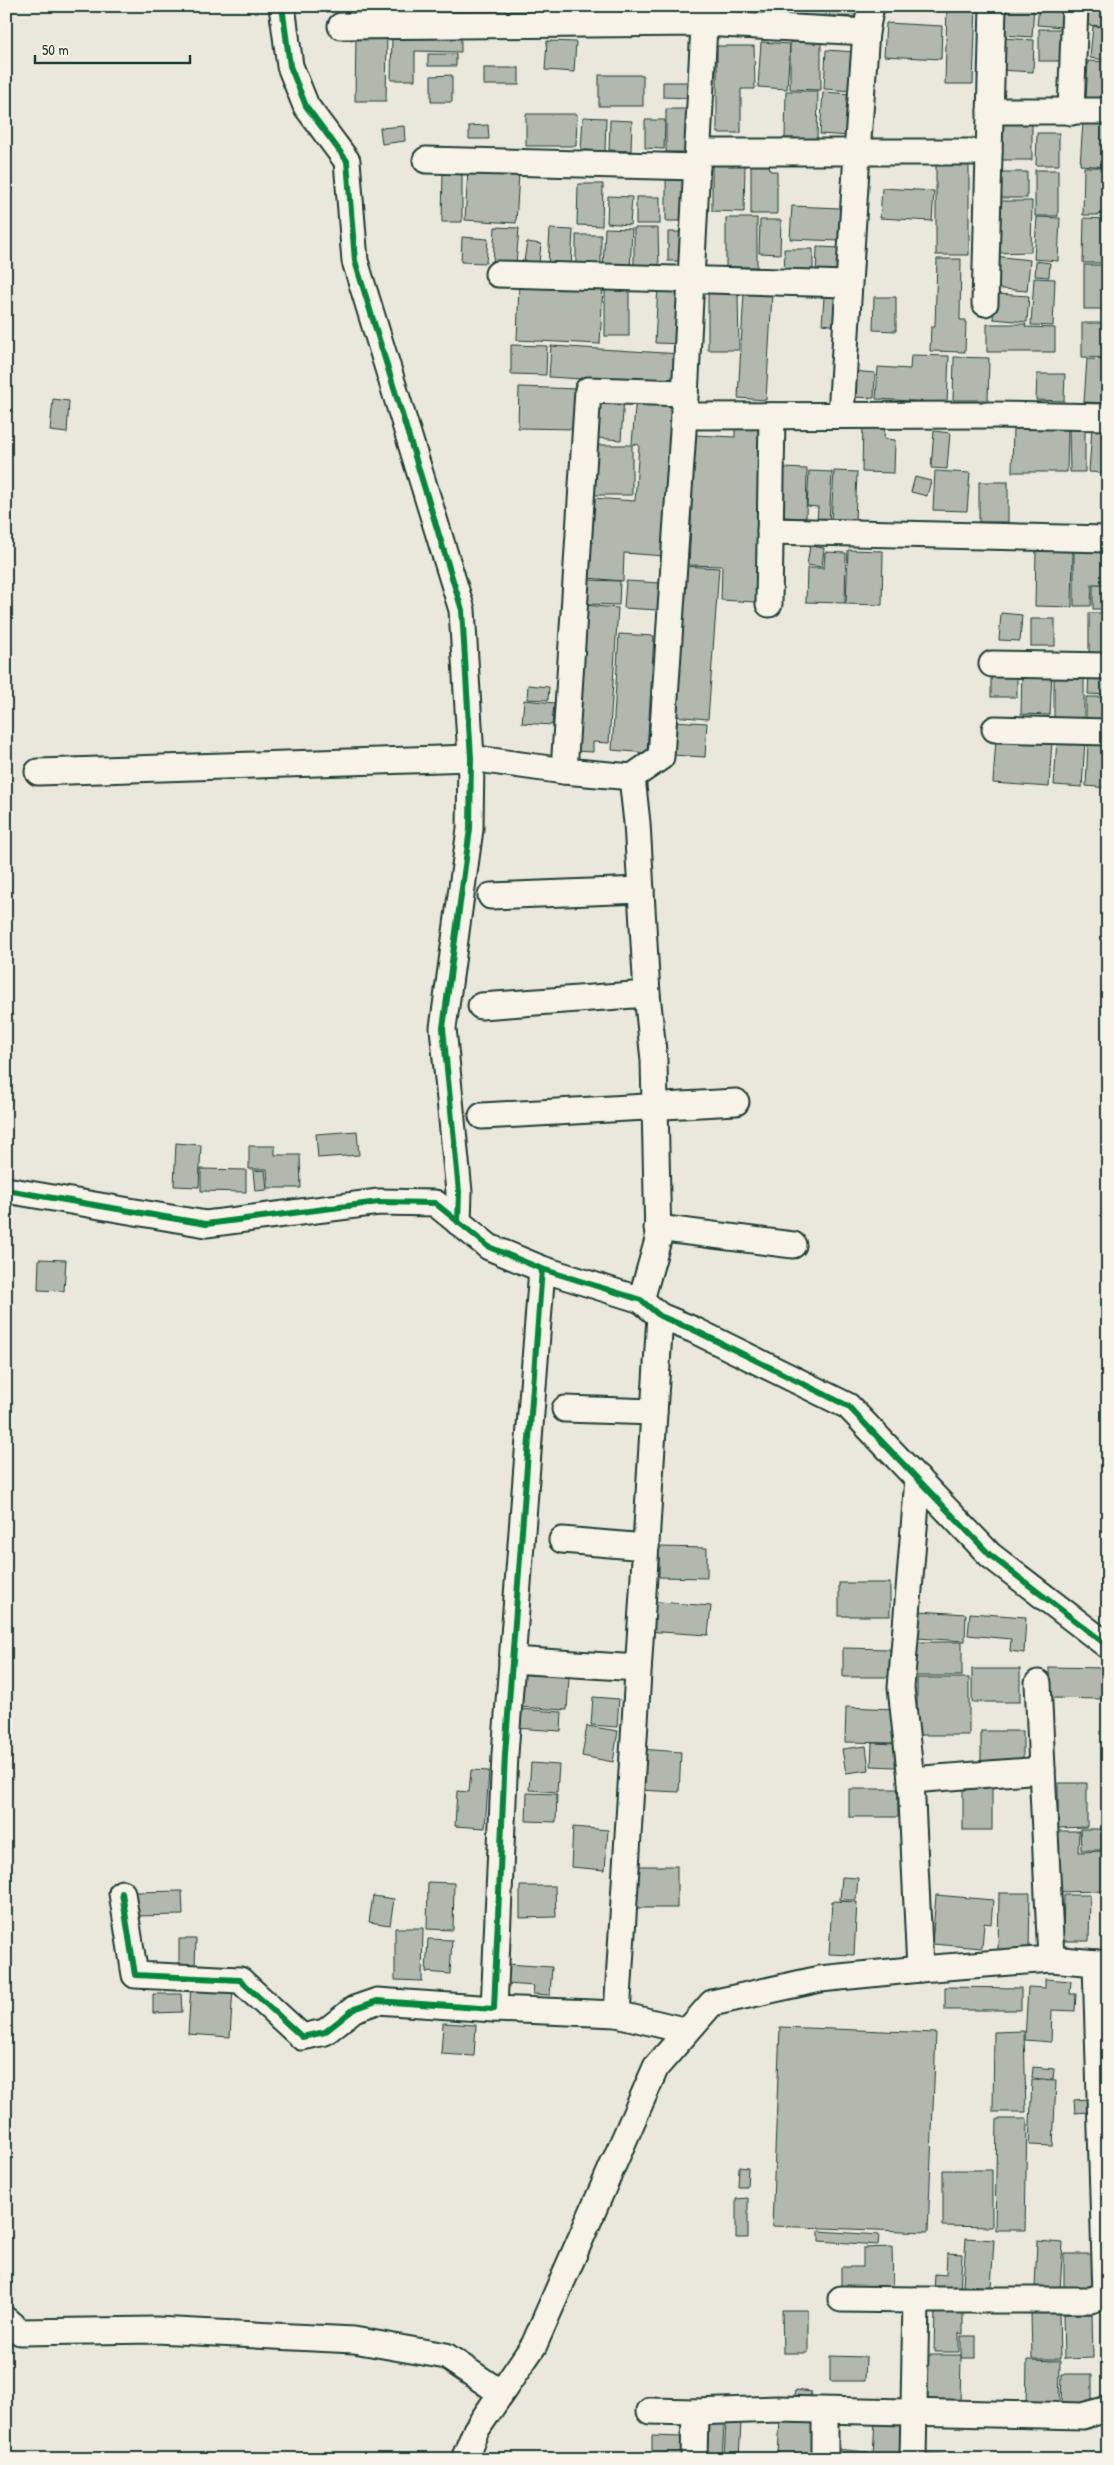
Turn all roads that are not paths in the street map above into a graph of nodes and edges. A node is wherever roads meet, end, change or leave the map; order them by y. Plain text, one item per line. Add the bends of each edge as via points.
1 (282, 6) edge
2 (871, 6) edge
3 (993, 6) edge
4 (1075, 6) edge
5 (704, 15) edge
6 (341, 26) dead end
7 (866, 32) junction
8 (990, 111) junction
9 (1071, 112) junction
10 (1108, 112) edge
11 (989, 152) junction
12 (856, 153) junction
13 (426, 160) dead end
14 (697, 160) junction
15 (498, 274) dead end
16 (691, 280) junction
17 (848, 284) junction
18 (985, 304) dead end
19 (685, 404) junction
20 (841, 415) junction
21 (772, 416) junction
22 (1108, 417) edge
23 (770, 531) junction
24 (1108, 539) edge
25 (769, 604) dead end
26 (992, 664) dead end
27 (1108, 666) edge
28 (995, 729) dead end
29 (1108, 732) edge
30 (470, 758) junction
31 (564, 771) junction
32 (38, 772) dead end
33 (632, 777) junction
34 (641, 890) junction
35 (491, 896) dead end
36 (647, 994) junction
37 (481, 1006) dead end
38 (736, 1102) dead end
39 (655, 1106) junction
40 (482, 1116) dead end
41 (6, 1190) edge
42 (458, 1222) junction
43 (657, 1228) junction
44 (793, 1245) dead end
45 (542, 1269) junction
46 (641, 1300) junction
47 (660, 1316) junction
48 (565, 1409) dead end
49 (654, 1412) junction
50 (918, 1479) junction
51 (562, 1540) dead end
52 (646, 1547) junction
53 (1108, 1646) edge
54 (512, 1660) junction
55 (638, 1668) junction
56 (1038, 1683) dead end
57 (1042, 1770) junction
58 (912, 1780) junction
59 (122, 1893) dead end
60 (1051, 1959) junction
61 (1102, 1963) edge
62 (920, 1969) junction
63 (494, 2009) junction
64 (617, 2014) junction
65 (687, 2031) junction
66 (841, 2299) dead end
67 (916, 2300) junction
68 (1107, 2301) edge
69 (6, 2320) edge
70 (502, 2393) junction
71 (1108, 2409) edge
72 (650, 2411) dead end
73 (825, 2411) junction
74 (695, 2412) junction
75 (913, 2414) junction
76 (464, 2459) edge
77 (694, 2459) edge
78 (825, 2459) edge
79 (913, 2459) edge

1 - 30 street via 290,66 306,106 347,161 355,261 462,610
2 - 7 street
3 - 8 street
4 - 9 street
5 - 6 street
5 - 7 street
5 - 14 street
7 - 12 street
8 - 9 street
8 - 11 street
9 - 10 street
11 - 12 street
11 - 18 street
12 - 14 street
12 - 17 street
13 - 14 street
14 - 16 street
15 - 16 street
16 - 17 street
16 - 19 street
17 - 20 street
19 - 21 street
19 - 31 street via 588,390
19 - 33 street via 661,757
20 - 21 street
20 - 22 street
21 - 23 street
23 - 24 street
23 - 25 street
26 - 27 street
28 - 29 street
30 - 31 street
30 - 32 street
30 - 42 street via 470,829 443,1028 460,1192
31 - 33 street
33 - 34 street
34 - 35 street
34 - 36 street
36 - 37 street
36 - 39 street
38 - 39 street
39 - 40 street
39 - 43 street
41 - 42 street via 206,1224 379,1202 435,1203
42 - 45 street via 488,1247
43 - 44 street
43 - 46 street via 658,1240
45 - 46 street
45 - 54 street
46 - 47 street
47 - 49 street
47 - 50 street via 848,1406
48 - 49 street
49 - 52 street
50 - 53 street via 990,1555
50 - 58 street via 901,1688
51 - 52 street
52 - 55 street
54 - 55 street
54 - 63 street via 498,1880
55 - 64 street
56 - 57 street
57 - 58 street
57 - 60 street
58 - 62 street
59 - 63 street via 135,1975 240,1980 302,2037 325,2032 354,2009 376,2001
60 - 61 street
60 - 62 street
61 - 68 street
62 - 65 street via 820,1979 712,2003
63 - 64 street
64 - 65 street
65 - 70 street via 656,2067 534,2345
66 - 67 street
67 - 68 street
67 - 75 street
69 - 70 street via 20,2332 156,2330 354,2340 446,2356
70 - 76 street via 476,2430
71 - 75 street via 1082,2416
72 - 74 street
73 - 74 street
73 - 75 street
73 - 78 street
74 - 77 street
75 - 79 street

